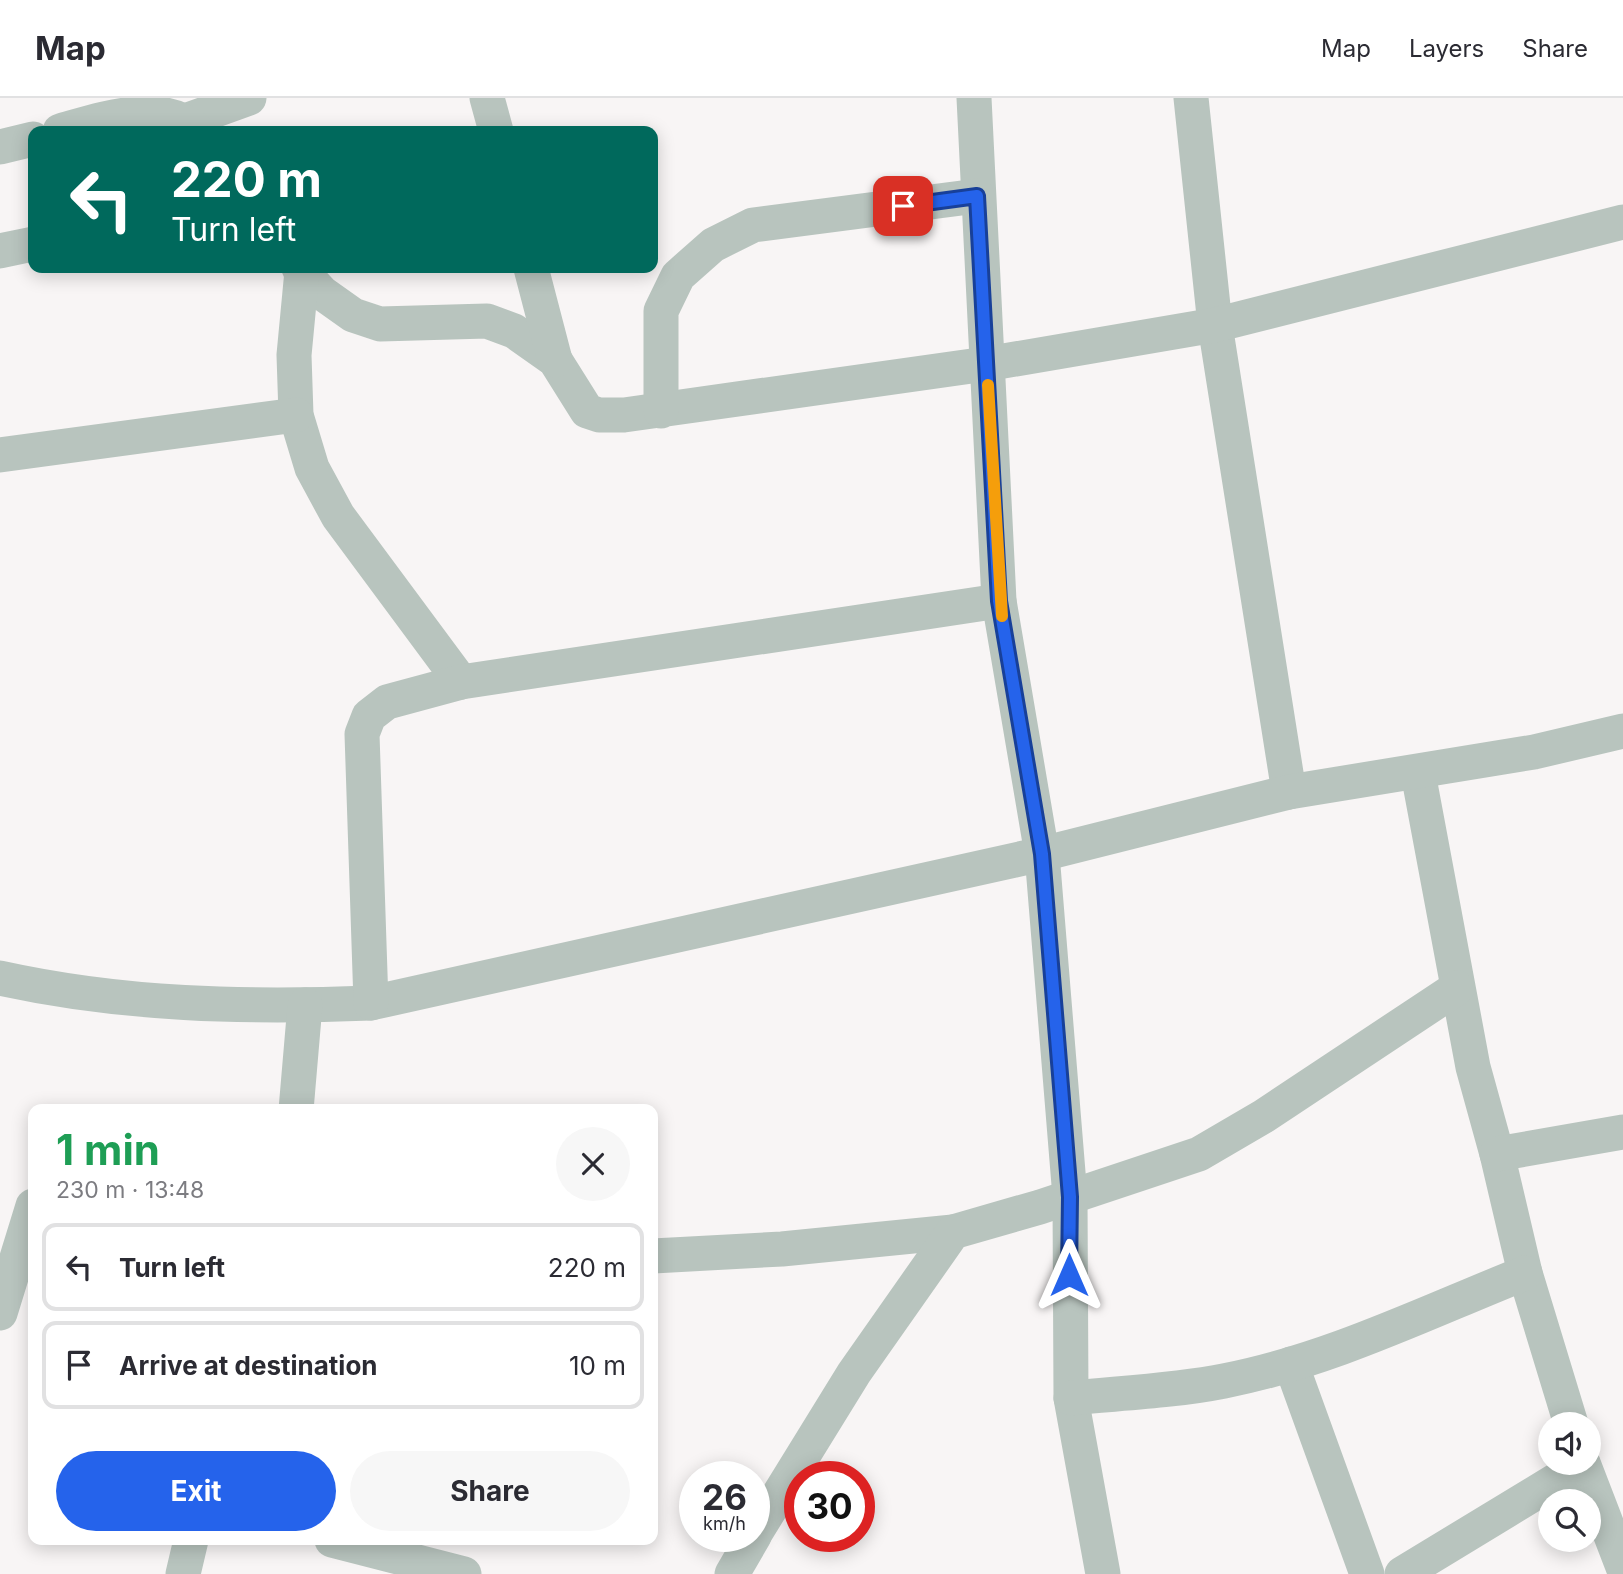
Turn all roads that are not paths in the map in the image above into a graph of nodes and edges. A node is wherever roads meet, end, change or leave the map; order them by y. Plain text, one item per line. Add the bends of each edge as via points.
1 (249, 98) edge
2 (487, 98) edge
3 (974, 98) edge
4 (1191, 98) edge
5 (193, 125) edge
6 (79, 126) edge
7 (495, 126) edge
8 (28, 140) edge
9 (0, 147) edge
10 (977, 196) junction
11 (1623, 222) edge
12 (28, 245) edge
13 (0, 251) edge
14 (301, 273) edge
15 (304, 273) edge
16 (532, 273) edge
17 (1215, 325) junction
18 (555, 360) junction
19 (986, 364) junction
20 (662, 411) junction
21 (296, 415) junction
22 (0, 455) edge
23 (999, 601) junction
24 (461, 682) junction
25 (1623, 731) edge
26 (1418, 773) junction
27 (1289, 792) junction
28 (1042, 854) junction
29 (0, 978) edge
30 (1457, 988) junction
31 (371, 1003) junction
32 (305, 1005) junction
33 (297, 1104) edge
34 (1623, 1132) edge
35 (1497, 1154) junction
36 (1070, 1197) junction
37 (28, 1222) edge
38 (953, 1232) junction
39 (658, 1256) edge
40 (1525, 1273) junction
41 (0, 1313) edge
42 (1291, 1364) junction
43 (1071, 1398) junction
44 (1567, 1412) edge
45 (1565, 1475) edge
46 (1587, 1475) edge
47 (770, 1510) edge
48 (190, 1545) edge
49 (351, 1545) edge
50 (745, 1552) edge
51 (1623, 1567) edge
52 (183, 1574) edge
53 (464, 1574) edge
54 (732, 1574) edge
55 (1103, 1574) edge
56 (1367, 1574) edge
57 (1402, 1574) edge

1 - 5 street
2 - 7 street
3 - 10 street
4 - 17 street
5 - 6 street via 168,110 147,108
8 - 9 street
10 - 19 street
10 - 20 street via 753,225 713,245 678,276 661,311
11 - 17 street
12 - 13 street
14 - 21 street via 293,355
15 - 18 street via 322,293 353,315 380,324 487,321 514,331
16 - 18 street
17 - 19 street
17 - 27 street
18 - 20 street via 587,411 599,415
19 - 20 street
19 - 23 street
21 - 22 street
21 - 24 street via 312,468 338,516
23 - 24 street
23 - 28 street
24 - 31 street via 387,702 369,716 362,734
25 - 26 street
26 - 27 street
26 - 30 street
27 - 28 street
28 - 31 street
28 - 36 street
29 - 32 street via 64,992 138,1000
30 - 35 street
30 - 36 street via 1199,1154
31 - 32 street
32 - 33 street
34 - 35 street
35 - 40 street
36 - 38 street
36 - 43 street
37 - 41 street
38 - 39 street
38 - 47 street via 854,1373
40 - 42 street
40 - 44 street
42 - 43 street via 1224,1381
42 - 56 street
43 - 55 street
45 - 57 street
46 - 51 street
48 - 52 street
49 - 53 street
50 - 54 street

